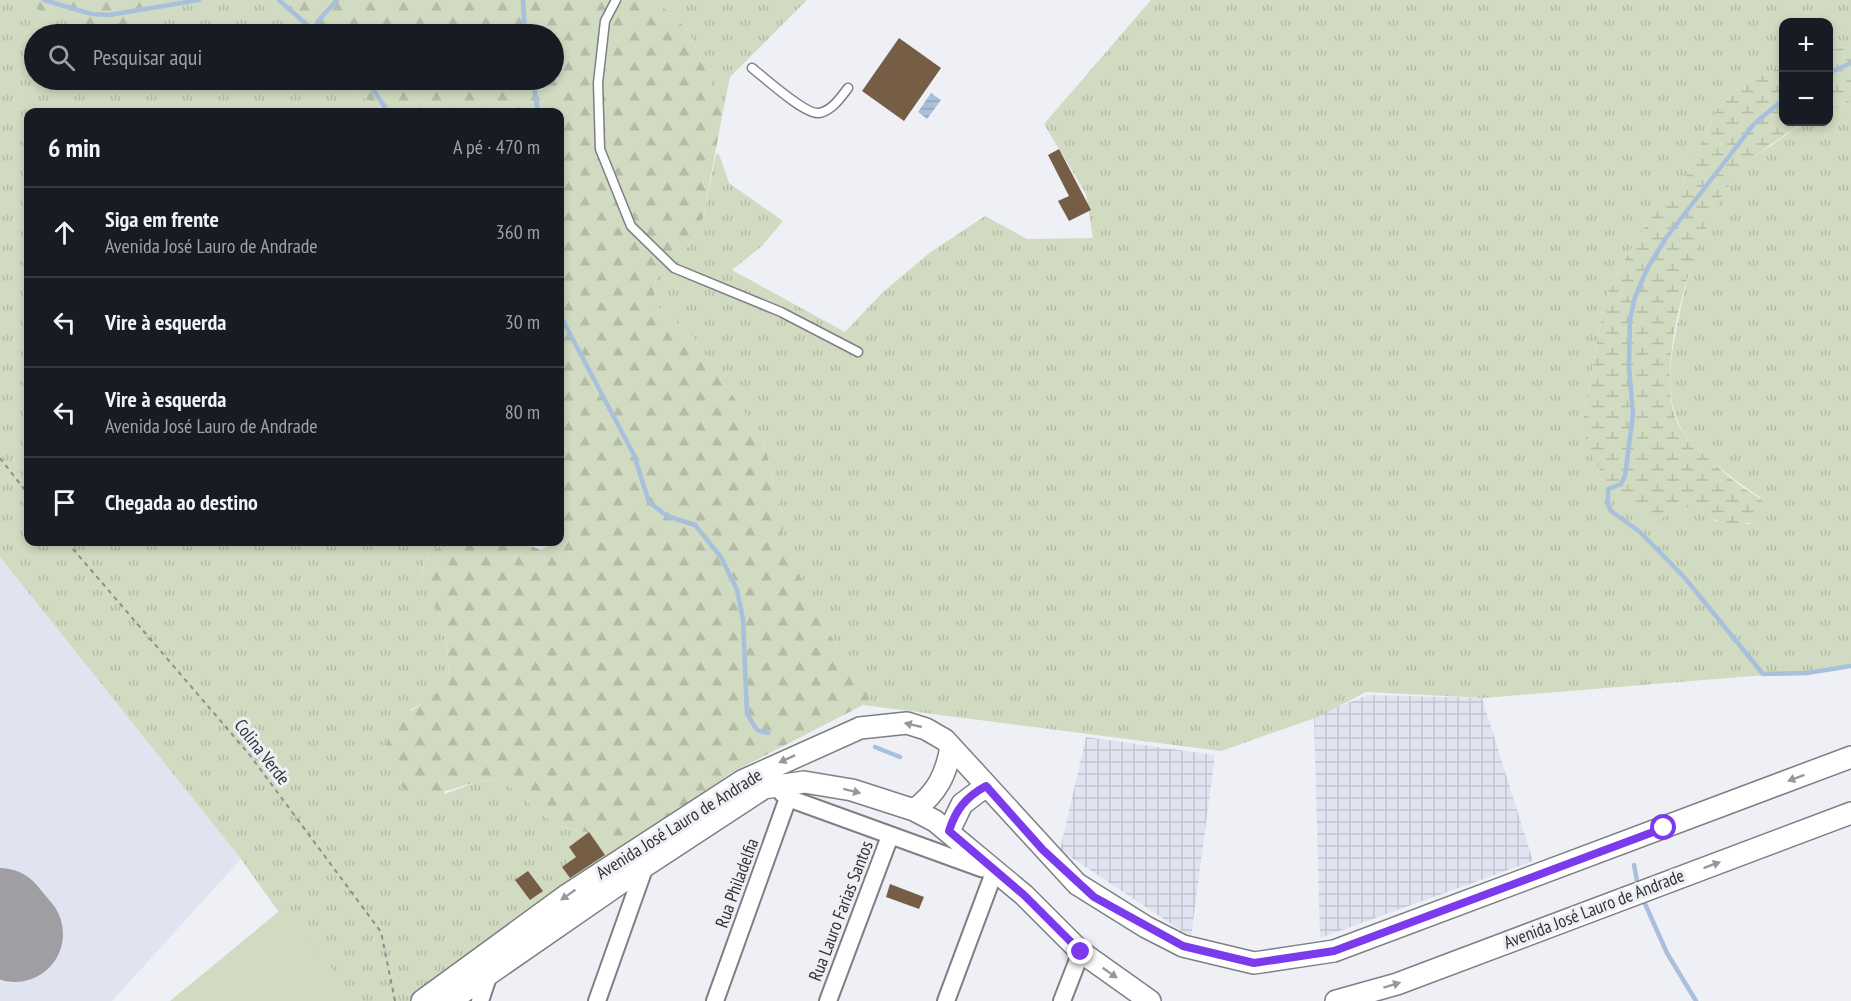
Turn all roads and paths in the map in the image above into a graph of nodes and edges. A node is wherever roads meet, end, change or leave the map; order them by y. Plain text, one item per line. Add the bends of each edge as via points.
1 (616, 0) edge
2 (752, 68) dead end
3 (849, 88) dead end
4 (858, 352) dead end
5 (0, 458) edge
6 (24, 489) edge
7 (70, 546) edge
8 (951, 747) junction
9 (1851, 757) edge
10 (986, 786) junction
11 (781, 792) junction
12 (914, 810) junction
13 (1851, 813) edge
14 (949, 831) junction
15 (890, 836) junction
16 (645, 866) junction
17 (995, 870) junction
18 (1081, 952) junction
19 (490, 971) junction
20 (395, 1001) edge
21 (422, 1001) edge
22 (450, 1001) edge
23 (480, 1001) edge
24 (597, 1001) edge
25 (715, 1001) edge
26 (828, 1001) edge
27 (946, 1001) edge
28 (1062, 1001) edge
29 (1150, 1001) edge
30 (1336, 1001) edge

1 - 4 lane via 605,21 598,83 600,149 631,226 674,268 781,312
2 - 3 lane via 808,111 820,113
5 - 6 path
7 - 20 path, Colina Verde via 249,754 381,932
8 - 10 street, Avenida José Lauro de Andrade
8 - 12 street via 940,785
8 -> 21 street, Avenida José Lauro de Andrade via 926,729 907,723 860,728 742,781 567,895
9 -> 10 street, Avenida José Lauro de Andrade via 1334,951 1254,963 1183,946 1094,897 1043,850
10 - 14 street via 962,804
11 -> 12 street, Avenida José Lauro de Andrade via 804,782 852,790
11 - 15 street
11 - 16 street, Avenida José Lauro de Andrade
11 - 25 street, Rua Philadelfia
12 - 14 street, Avenida José Lauro de Andrade
30 -> 13 street, Avenida José Lauro de Andrade via 1397,984
14 - 17 street, Avenida José Lauro de Andrade
15 - 17 street
15 - 26 street, Rua Lauro Farias Santos
16 - 19 street, Avenida José Lauro de Andrade
16 - 24 street
17 - 18 street, Avenida José Lauro de Andrade
17 - 27 street
18 - 28 street
18 -> 29 street, Avenida José Lauro de Andrade
19 - 22 street, Avenida José Lauro de Andrade
19 - 23 street

